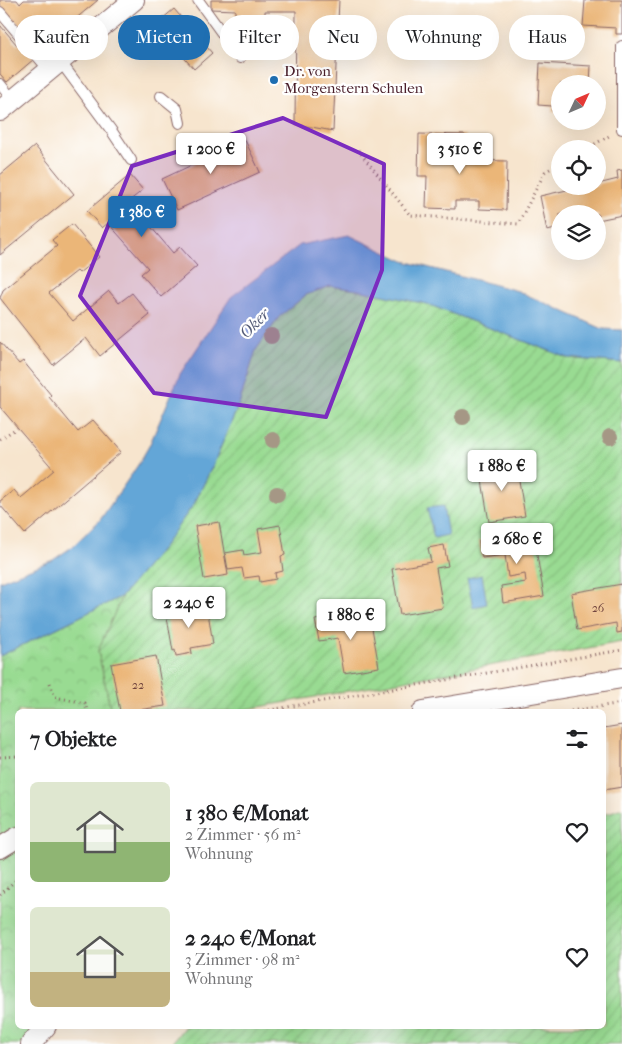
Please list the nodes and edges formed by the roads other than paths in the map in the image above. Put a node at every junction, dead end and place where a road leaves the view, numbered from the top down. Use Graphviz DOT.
graph roads {
  1 [pos="134,0"];
  2 [pos="198,0"];
  3 [pos="0,12"];
  4 [pos="220,30"];
  5 [pos="622,46"];
  6 [pos="55,66"];
  7 [pos="0,84"];
  8 [pos="161,96"];
  9 [pos="6,106"];
  10 [pos="180,122"];
  11 [pos="621,129"];
  12 [pos="131,160"];
  13 [pos="622,678"];
  14 [pos="435,709"];
  15 [pos="15,839"];
  16 [pos="0,848"];
  17 [pos="44,1029"];
  18 [pos="31,1044"];
  1 -- 6 [label="street"];
  2 -- 4 [label="lane"];
  3 -- 6 [label="lane"];
  5 -- 11 [label="lane"];
  6 -- 9 [label="street"];
  6 -- 12 [label="lane"];
  7 -- 9 [label="lane"];
  8 -- 10 [label="lane"];
  13 -- 14 [label="street"];
  15 -- 16 [label="street"];
  17 -- 18 [label="street"];
}
